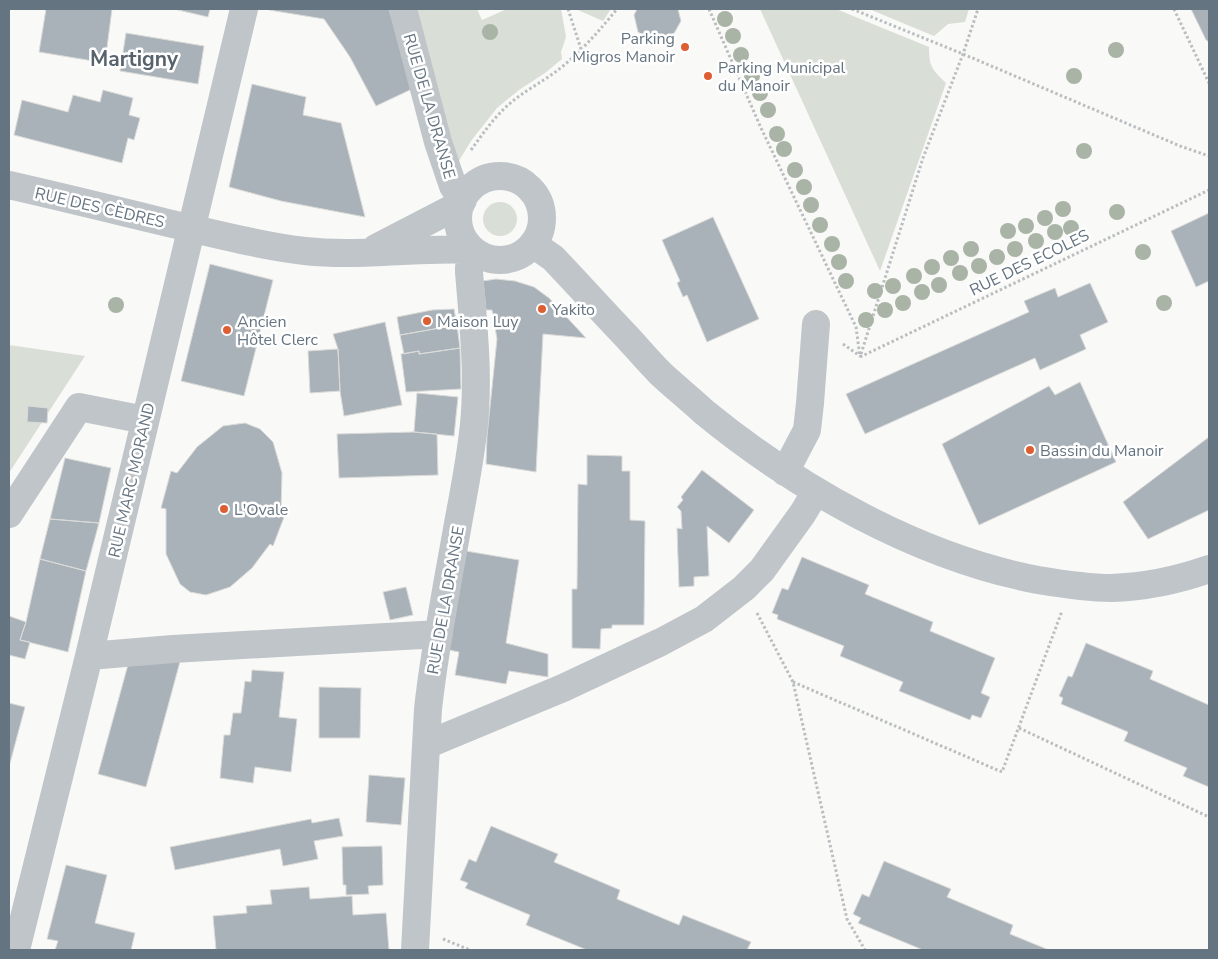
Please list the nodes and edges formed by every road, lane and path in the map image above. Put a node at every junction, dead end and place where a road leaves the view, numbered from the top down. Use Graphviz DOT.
graph roads {
  1 [pos="244,9"];
  2 [pos="403,9"];
  3 [pos="568,9"];
  4 [pos="617,9"];
  5 [pos="709,9"];
  6 [pos="852,9"];
  7 [pos="978,9"];
  8 [pos="1174,9"];
  9 [pos="582,50"];
  10 [pos="963,54"];
  11 [pos="1209,84"];
  12 [pos="469,152"];
  13 [pos="1209,156"];
  14 [pos="9,185"];
  15 [pos="1209,190"];
  16 [pos="462,202"];
  17 [pos="191,228"];
  18 [pos="533,244"];
  19 [pos="475,251"];
  20 [pos="368,252"];
  21 [pos="816,324"];
  22 [pos="860,357"];
  23 [pos="146,420"];
  24 [pos="785,472"];
  25 [pos="816,491"];
  26 [pos="9,514"];
  27 [pos="1209,570"];
  28 [pos="1072,585"];
  29 [pos="744,588"];
  30 [pos="439,634"];
  31 [pos="89,656"];
  32 [pos="794,682"];
  33 [pos="1019,728"];
  34 [pos="426,745"];
  35 [pos="1209,817"];
  36 [pos="16,950"];
  37 [pos="415,950"];
  38 [pos="865,950"];
  1 -- 17 [label="street, RUE MARC MORAND"];
  2 -- 16 [label="street, RUE DE LA DRANSE"];
  3 -- 9 [label="path"];
  4 -- 9 [label="path"];
  5 -- 22 [label="path"];
  6 -- 10 [label="path"];
  7 -- 10 [label="path"];
  8 -- 11 [label="path"];
  9 -- 12 [label="path"];
  10 -- 13 [label="path"];
  10 -- 22 [label="path"];
  14 -- 17 [label="street, RUE DES CÈDRES"];
  15 -- 22 [label="path, RUE DES ECOLES"];
  16 -- 18 [label="street"];
  16 -- 19 [label="street"];
  16 -- 20 [label="street"];
  17 -- 20 [label="street, RUE DES CÈDRES"];
  17 -- 23 [label="street, RUE MARC MORAND"];
  18 -- 19 [label="street"];
  18 -- 24 [label="street"];
  19 -- 20 [label="street, RUE DES CÈDRES"];
  19 -- 30 [label="street, RUE DE LA DRANSE"];
  21 -- 24 [label="street"];
  23 -- 26 [label="street"];
  23 -- 31 [label="street, RUE MARC MORAND"];
  24 -- 25 [label="street"];
  25 -- 28 [label="street"];
  25 -- 29 [label="street"];
  27 -- 28 [label="street"];
  28 -- 33 [label="path"];
  29 -- 32 [label="path"];
  29 -- 34 [label="street"];
  30 -- 31 [label="street"];
  30 -- 34 [label="street, RUE DE LA DRANSE"];
  31 -- 36 [label="street, RUE MARC MORAND"];
  32 -- 33 [label="path"];
  32 -- 38 [label="path"];
  33 -- 35 [label="path"];
  34 -- 37 [label="street, RUE DE LA DRANSE"];
}
